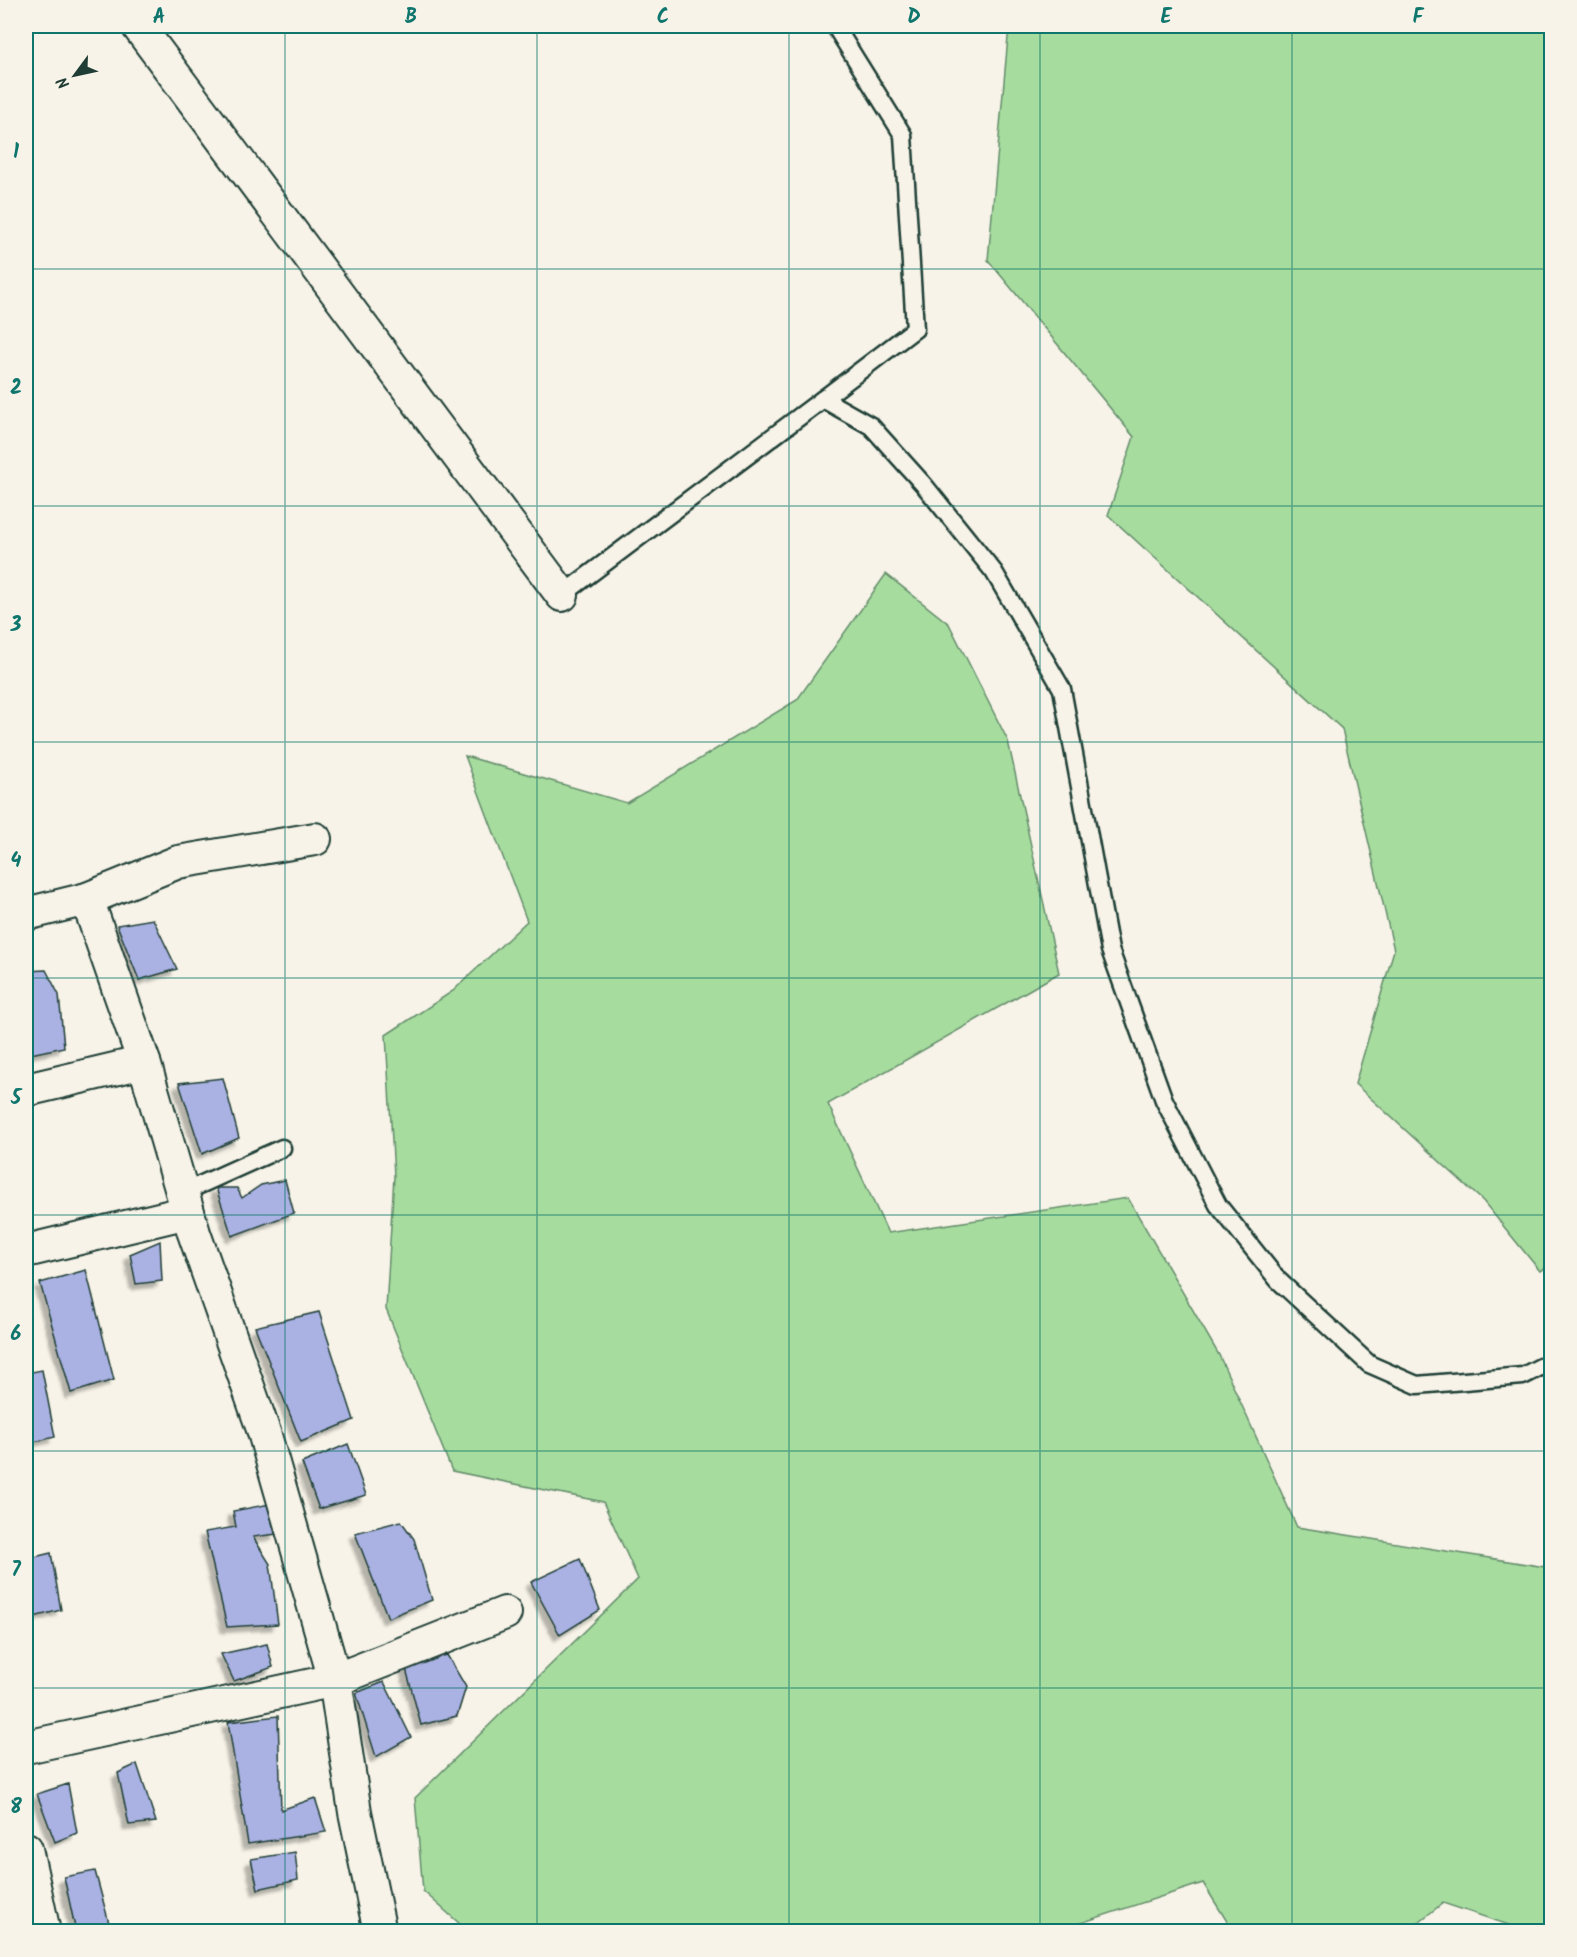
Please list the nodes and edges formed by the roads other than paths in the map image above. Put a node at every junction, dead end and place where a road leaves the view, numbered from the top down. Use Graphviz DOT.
graph roads {
  1 [pos="138,26"];
  2 [pos="835,26"];
  3 [pos="823,399"];
  4 [pos="562,595"];
  5 [pos="315,839"];
  6 [pos="87,899"];
  7 [pos="26,914"];
  8 [pos="144,1062"];
  9 [pos="26,1090"];
  10 [pos="282,1148"];
  11 [pos="185,1202"];
  12 [pos="26,1251"];
  13 [pos="1551,1362"];
  14 [pos="505,1612"];
  15 [pos="335,1680"];
  16 [pos="26,1747"];
  17 [pos="26,1849"];
  18 [pos="44,1932"];
  19 [pos="380,1932"];
  1 -- 4 [label="street"];
  2 -- 3 [label="lane"];
  3 -- 4 [label="lane"];
  3 -- 13 [label="lane"];
  5 -- 6 [label="street"];
  6 -- 7 [label="street"];
  6 -- 8 [label="street"];
  8 -- 9 [label="street"];
  8 -- 11 [label="street"];
  10 -- 11 [label="lane"];
  11 -- 12 [label="street"];
  11 -- 15 [label="street"];
  14 -- 15 [label="street"];
  15 -- 16 [label="street"];
  15 -- 19 [label="street"];
  17 -- 18 [label="street"];
}
